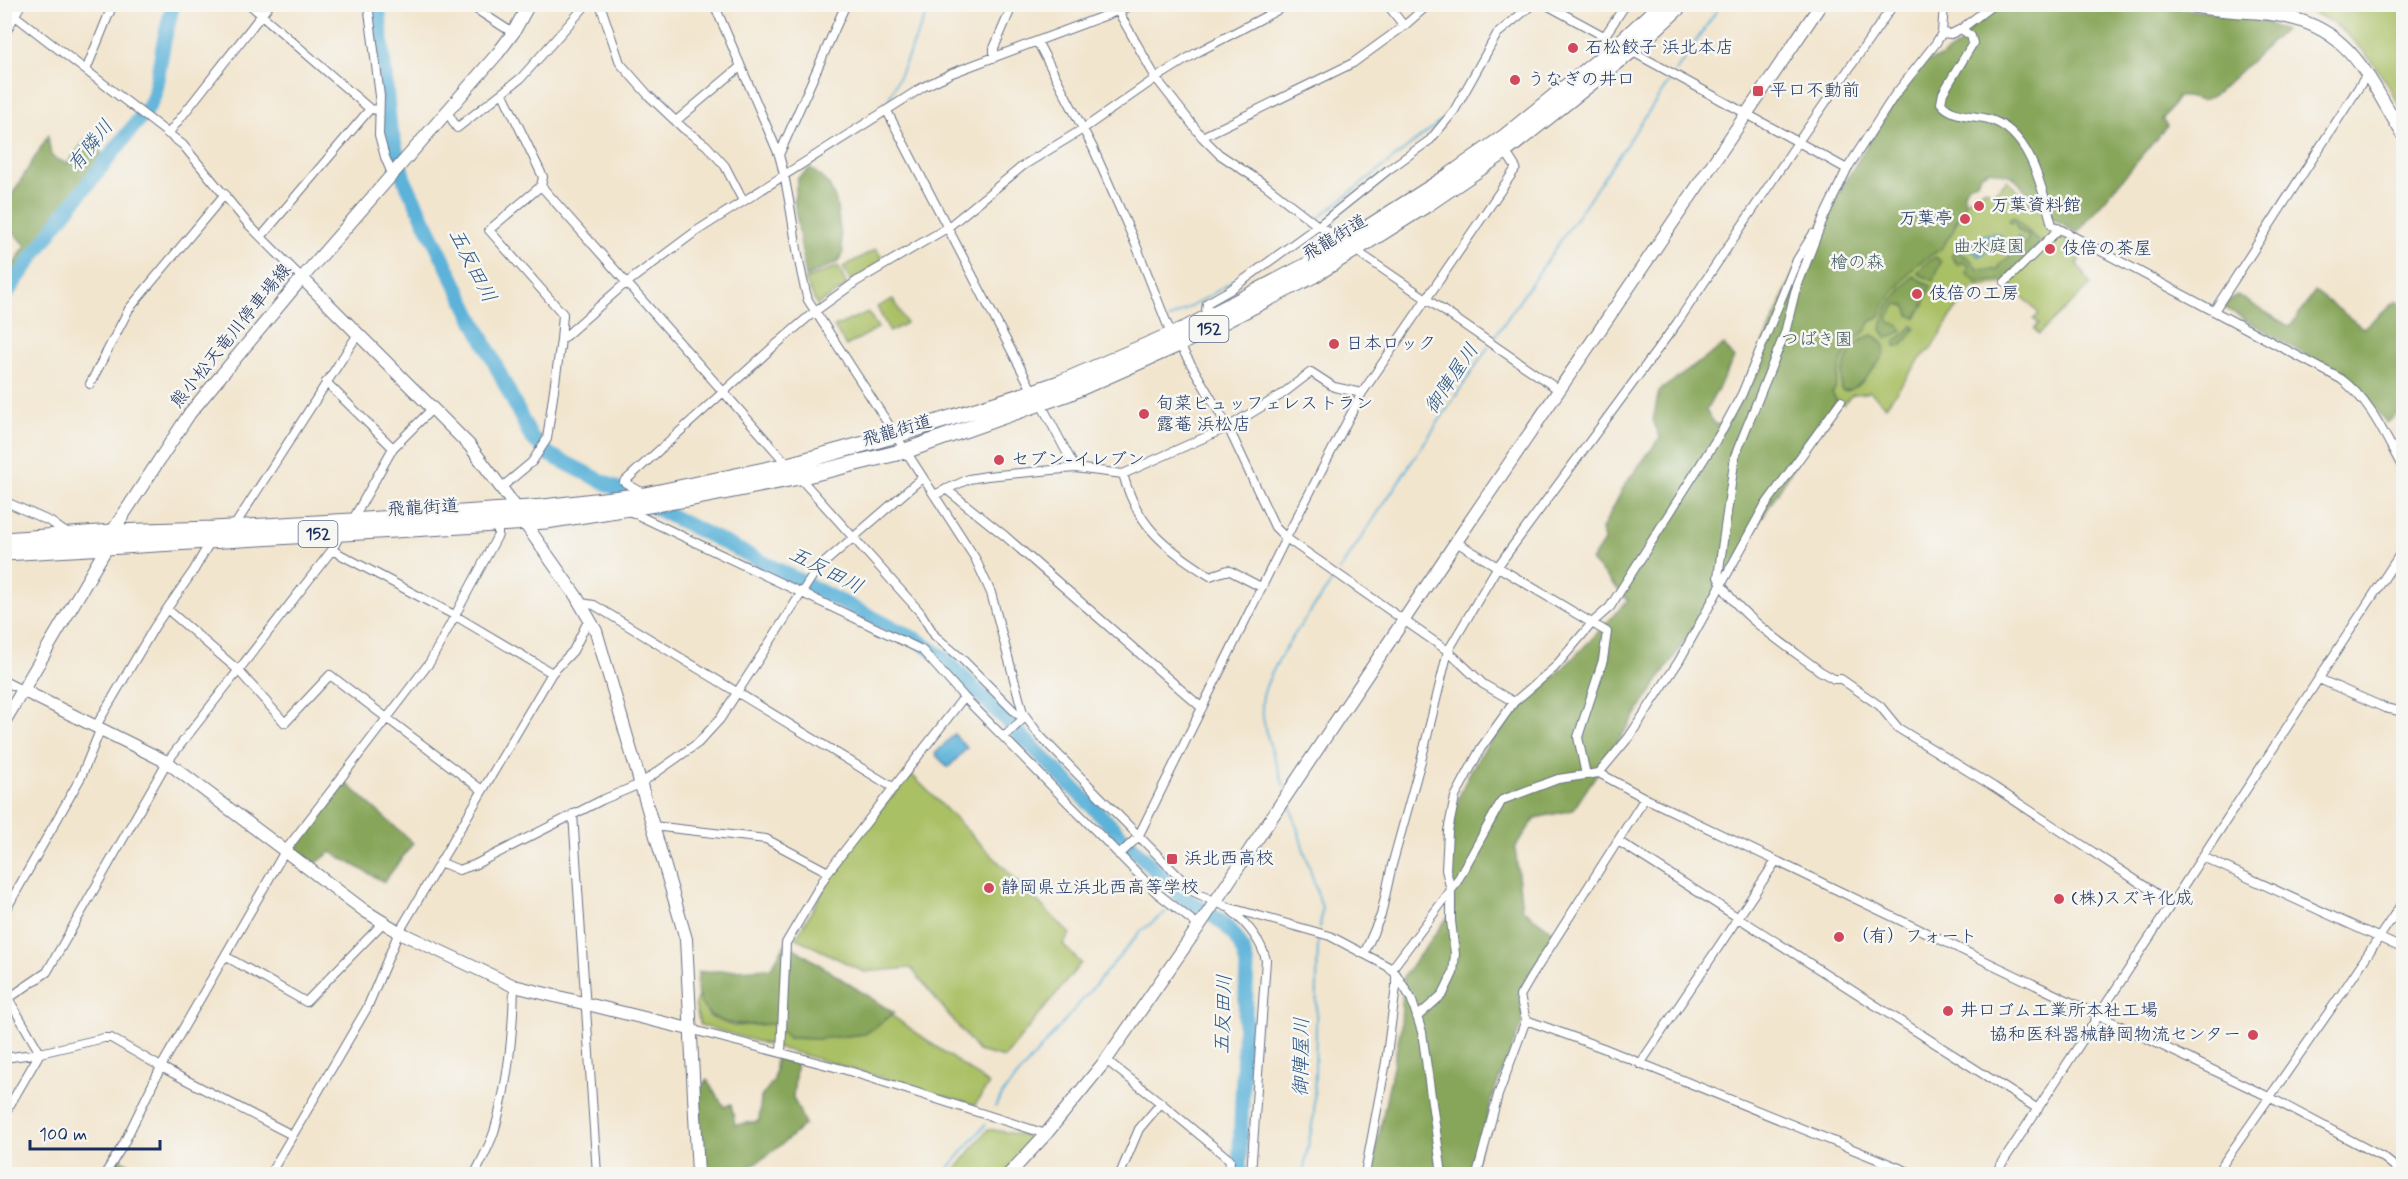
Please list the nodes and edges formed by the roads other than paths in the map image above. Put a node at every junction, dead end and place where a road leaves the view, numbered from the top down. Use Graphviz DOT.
graph roads {
  1 [pos="21,4"];
  2 [pos="113,4"];
  3 [pos="249,4"];
  4 [pos="270,4"];
  5 [pos="368,4"];
  6 [pos="468,4"];
  7 [pos="529,4"];
  8 [pos="587,4"];
  9 [pos="600,4"];
  10 [pos="714,4"];
  11 [pos="846,4"];
  12 [pos="1013,4"];
  13 [pos="1136,4"];
  14 [pos="1289,4"];
  15 [pos="1386,4"];
  16 [pos="1429,4"];
  17 [pos="1533,4"];
  18 [pos="1545,4"];
  19 [pos="1626,4"];
  20 [pos="1662,4"];
  21 [pos="1682,4"];
  22 [pos="1821,4"];
  23 [pos="1893,4"];
  24 [pos="1944,4"];
  25 [pos="1994,4"];
  26 [pos="2183,4"];
  27 [pos="4,11"];
  28 [pos="1118,11"];
  29 [pos="14,15"];
  30 [pos="262,15"];
  31 [pos="1404,26"];
  32 [pos="1961,29"];
  33 [pos="513,33"];
  34 [pos="1942,33"];
  35 [pos="4,36"];
  36 [pos="1604,37"];
  37 [pos="1037,41"];
  38 [pos="1625,47"];
  39 [pos="994,58"];
  40 [pos="740,67"];
  41 [pos="86,70"];
  42 [pos="2368,73"];
  43 [pos="1156,78"];
  44 [pos="503,94"];
  45 [pos="374,109"];
  46 [pos="446,110"];
  47 [pos="887,111"];
  48 [pos="1747,113"];
  49 [pos="676,121"];
  50 [pos="1083,129"];
  51 [pos="168,134"];
  52 [pos="2403,136"];
  53 [pos="1202,137"];
  54 [pos="1798,142"];
  55 [pos="1505,151"];
  56 [pos="779,155"];
  57 [pos="1847,169"];
  58 [pos="394,172"];
  59 [pos="785,176"];
  60 [pos="541,186"];
  61 [pos="225,194"];
  62 [pos="743,201"];
  63 [pos="1823,219"];
  64 [pos="1318,226"];
  65 [pos="947,228"];
  66 [pos="2059,229"];
  67 [pos="261,237"];
  68 [pos="1351,245"];
  69 [pos="302,278"];
  70 [pos="628,282"];
  71 [pos="2005,282"];
  72 [pos="1426,299"];
  73 [pos="2214,311"];
  74 [pos="814,312"];
  75 [pos="1204,319"];
  76 [pos="358,334"];
  77 [pos="1175,339"];
  78 [pos="561,340"];
  79 [pos="326,382"];
  80 [pos="90,384"];
  81 [pos="1559,390"];
  82 [pos="725,391"];
  83 [pos="1362,393"];
  84 [pos="1037,398"];
  85 [pos="1841,401"];
  86 [pos="433,408"];
  87 [pos="1228,427"];
  88 [pos="894,436"];
  89 [pos="393,448"];
  90 [pos="905,451"];
  91 [pos="788,465"];
  92 [pos="1075,468"];
  93 [pos="2403,470"];
  94 [pos="1123,474"];
  95 [pos="799,477"];
  96 [pos="922,478"];
  97 [pos="502,487"];
  98 [pos="946,489"];
  99 [pos="646,495"];
  100 [pos="934,495"];
  101 [pos="4,501"];
  102 [pos="629,509"];
  103 [pos="521,515"];
  104 [pos="498,524"];
  105 [pos="347,527"];
  106 [pos="233,528"];
  107 [pos="70,535"];
  108 [pos="855,537"];
  109 [pos="1286,538"];
  110 [pos="110,539"];
  111 [pos="4,540"];
  112 [pos="210,542"];
  113 [pos="1456,542"];
  114 [pos="2403,548"];
  115 [pos="332,550"];
  116 [pos="4,553"];
  117 [pos="1498,566"];
  118 [pos="1722,585"];
  119 [pos="1261,586"];
  120 [pos="804,592"];
  121 [pos="581,603"];
  122 [pos="167,609"];
  123 [pos="454,615"];
  124 [pos="589,619"];
  125 [pos="1404,619"];
  126 [pos="1593,622"];
  127 [pos="1448,651"];
  128 [pos="238,670"];
  129 [pos="552,673"];
  130 [pos="2319,679"];
  131 [pos="4,681"];
  132 [pos="22,690"];
  133 [pos="737,692"];
  134 [pos="964,697"];
  135 [pos="1515,702"];
  136 [pos="1202,708"];
  137 [pos="2403,712"];
  138 [pos="387,718"];
  139 [pos="1022,719"];
  140 [pos="4,722"];
  141 [pos="98,727"];
  142 [pos="1007,735"];
  143 [pos="167,762"];
  144 [pos="1599,772"];
  145 [pos="1586,775"];
  146 [pos="640,784"];
  147 [pos="894,788"];
  148 [pos="483,790"];
  149 [pos="1645,798"];
  150 [pos="573,814"];
  151 [pos="653,826"];
  152 [pos="1136,838"];
  153 [pos="1618,841"];
  154 [pos="285,851"];
  155 [pos="1122,852"];
  156 [pos="2203,857"];
  157 [pos="1776,861"];
  158 [pos="440,862"];
  159 [pos="828,872"];
  160 [pos="1451,890"];
  161 [pos="2403,900"];
  162 [pos="2172,904"];
  163 [pos="1213,905"];
  164 [pos="1227,907"];
  165 [pos="4,913"];
  166 [pos="1738,916"];
  167 [pos="383,923"];
  168 [pos="1201,923"];
  169 [pos="399,932"];
  170 [pos="2379,939"];
  171 [pos="2403,949"];
  172 [pos="1364,954"];
  173 [pos="225,956"];
  174 [pos="1394,972"];
  175 [pos="514,986"];
  176 [pos="7,995"];
  177 [pos="584,1004"];
  178 [pos="2100,1016"];
  179 [pos="1417,1017"];
  180 [pos="1526,1020"];
  181 [pos="693,1030"];
  182 [pos="40,1053"];
  183 [pos="781,1053"];
  184 [pos="4,1058"];
  185 [pos="1106,1060"];
  186 [pos="1640,1064"];
  187 [pos="161,1067"];
  188 [pos="2269,1097"];
  189 [pos="1161,1103"];
  190 [pos="2038,1109"];
  191 [pos="4,1115"];
  192 [pos="1046,1134"];
  193 [pos="292,1136"];
  194 [pos="105,1174"];
  195 [pos="270,1174"];
  196 [pos="475,1174"];
  197 [pos="597,1174"];
  198 [pos="698,1174"];
  199 [pos="1009,1174"];
  200 [pos="1120,1174"];
  201 [pos="1229,1174"];
  202 [pos="1251,1174"];
  203 [pos="1365,1174"];
  204 [pos="1442,1174"];
  205 [pos="1477,1174"];
  206 [pos="1914,1174"];
  207 [pos="1995,1174"];
  208 [pos="2216,1174"];
  209 [pos="2403,1174"];
  1 -- 29 [label="street"];
  2 -- 41 [label="street"];
  3 -- 30 [label="street"];
  4 -- 30 [label="street"];
  5 -- 45 [label="street"];
  6 -- 33 [label="street"];
  7 -- 33 [label="street, 熊小松天竜川停車場線"];
  8 -- 44 [label="street"];
  9 -- 49 [label="street"];
  10 -- 40 [label="street"];
  11 -- 56 [label="street"];
  12 -- 39 [label="street"];
  13 -- 28 [label="street"];
  14 -- 43 [label="street"];
  15 -- 31 [label="street"];
  16 -- 31 [label="street"];
  17 -- 64 [label="street"];
  18 -- 36 [label="street"];
  19 -- 36 [label="street"];
  20 -- 38 [label="highway, 飛龍街道 / 152"];
  21 -- 38 [label="highway, 飛龍街道 / 152"];
  22 -- 48 [label="street"];
  23 -- 54 [label="street"];
  24 -- 34 [label="street"];
  25 -- 32 [label="street"];
  26 -- 42 [label="street"];
  27 -- 29 [label="street"];
  28 -- 37 [label="street"];
  28 -- 43 [label="street"];
  29 -- 35 [label="street"];
  29 -- 41 [label="street"];
  30 -- 45 [label="street"];
  30 -- 51 [label="street"];
  31 -- 53 [label="street"];
  32 -- 34 [label="street"];
  32 -- 66 [label="street"];
  33 -- 46 [label="street, 熊小松天竜川停車場線"];
  34 -- 57 [label="street"];
  36 -- 38 [label="street"];
  37 -- 39 [label="street"];
  37 -- 50 [label="street"];
  38 -- 48 [label="street"];
  38 -- 55 [label="highway, 飛龍街道 / 152"];
  38 -- 68 [label="highway, 飛龍街道 / 152"];
  39 -- 47 [label="street"];
  40 -- 49 [label="street"];
  40 -- 56 [label="street"];
  41 -- 51 [label="street"];
  42 -- 52 [label="street"];
  42 -- 73 [label="street"];
  43 -- 50 [label="street"];
  43 -- 53 [label="street"];
  44 -- 46 [label="street"];
  44 -- 60 [label="street"];
  45 -- 58 [label="street"];
  45 -- 67 [label="street"];
  46 -- 58 [label="street, 熊小松天竜川停車場線"];
  47 -- 59 [label="street"];
  47 -- 65 [label="street"];
  48 -- 54 [label="street"];
  48 -- 81 [label="street"];
  49 -- 62 [label="street"];
  50 -- 65 [label="street"];
  50 -- 77 [label="street"];
  51 -- 61 [label="street"];
  53 -- 64 [label="street"];
  54 -- 57 [label="street"];
  54 -- 117 [label="street"];
  55 -- 68 [label="highway, 飛龍街道 / 152"];
  55 -- 72 [label="street"];
  56 -- 59 [label="street"];
  57 -- 63 [label="street"];
  58 -- 69 [label="street, 熊小松天竜川停車場線"];
  59 -- 62 [label="street"];
  59 -- 74 [label="street"];
  60 -- 70 [label="street"];
  60 -- 78 [label="street"];
  61 -- 67 [label="street"];
  61 -- 80 [label="street"];
  62 -- 70 [label="street"];
  63 -- 118 [label="street"];
  63 -- 126 [label="street"];
  64 -- 68 [label="street"];
  64 -- 75 [label="street"];
  65 -- 74 [label="street"];
  65 -- 84 [label="street"];
  66 -- 71 [label="street"];
  66 -- 73 [label="street"];
  67 -- 69 [label="street"];
  68 -- 72 [label="street"];
  68 -- 75 [label="highway, 飛龍街道 / 152"];
  68 -- 77 [label="highway, 飛龍街道 / 152"];
  69 -- 76 [label="street"];
  69 -- 110 [label="street, 熊小松天竜川停車場線"];
  70 -- 78 [label="street"];
  70 -- 82 [label="street"];
  72 -- 81 [label="street"];
  72 -- 83 [label="street"];
  73 -- 93 [label="street"];
  74 -- 82 [label="street"];
  74 -- 88 [label="street"];
  75 -- 77 [label="highway, 飛龍街道 / 152"];
  76 -- 79 [label="street"];
  76 -- 86 [label="street"];
  77 -- 84 [label="highway, 飛龍街道 / 152"];
  77 -- 87 [label="street"];
  78 -- 97 [label="street"];
  79 -- 89 [label="street"];
  79 -- 106 [label="street"];
  81 -- 113 [label="street"];
  82 -- 91 [label="street"];
  82 -- 99 [label="street"];
  83 -- 87 [label="street"];
  83 -- 109 [label="street"];
  84 -- 88 [label="highway, 飛龍街道 / 152"];
  84 -- 90 [label="highway, 飛龍街道 / 152"];
  84 -- 92 [label="street"];
  85 -- 118 [label="street"];
  86 -- 89 [label="street"];
  86 -- 97 [label="street"];
  87 -- 94 [label="street"];
  87 -- 109 [label="street"];
  88 -- 90 [label="street"];
  88 -- 91 [label="highway, 飛龍街道 / 152"];
  89 -- 105 [label="street"];
  90 -- 95 [label="highway, 飛龍街道 / 152"];
  90 -- 96 [label="street"];
  91 -- 99 [label="highway, 飛龍街道 / 152"];
  92 -- 94 [label="street"];
  92 -- 98 [label="street"];
  94 -- 119 [label="street"];
  95 -- 102 [label="highway, 飛龍街道 / 152"];
  95 -- 108 [label="street"];
  96 -- 100 [label="street"];
  96 -- 108 [label="street"];
  97 -- 103 [label="street"];
  98 -- 100 [label="street"];
  98 -- 136 [label="street"];
  99 -- 103 [label="highway, 飛龍街道 / 152"];
  100 -- 139 [label="street"];
  101 -- 107 [label="street"];
  102 -- 103 [label="highway, 飛龍街道 / 152"];
  102 -- 120 [label="street"];
  103 -- 104 [label="highway, 飛龍街道 / 152"];
  103 -- 105 [label="highway, 飛龍街道 / 152"];
  103 -- 121 [label="street"];
  104 -- 105 [label="highway, 飛龍街道 / 152"];
  104 -- 123 [label="street"];
  105 -- 106 [label="highway, 飛龍街道 / 152"];
  105 -- 112 [label="highway, 飛龍街道 / 152"];
  105 -- 115 [label="street"];
  106 -- 110 [label="highway, 飛龍街道 / 152"];
  107 -- 110 [label="highway, 飛龍街道 / 152"];
  107 -- 111 [label="highway, 飛龍街道 / 152"];
  108 -- 120 [label="street"];
  108 -- 139 [label="street"];
  109 -- 119 [label="street"];
  109 -- 125 [label="street"];
  110 -- 112 [label="highway, 飛龍街道 / 152"];
  110 -- 116 [label="highway, 飛龍街道 / 152"];
  110 -- 132 [label="street, 熊小松天竜川停車場線"];
  112 -- 122 [label="street"];
  113 -- 117 [label="street"];
  113 -- 125 [label="street"];
  114 -- 130 [label="street"];
  115 -- 123 [label="street"];
  115 -- 128 [label="street"];
  117 -- 126 [label="street"];
  117 -- 127 [label="street"];
  118 -- 144 [label="street"];
  118 -- 162 [label="street"];
  119 -- 136 [label="street"];
  120 -- 133 [label="street"];
  120 -- 134 [label="street"];
  121 -- 124 [label="street"];
  121 -- 133 [label="street"];
  122 -- 128 [label="street"];
  122 -- 141 [label="street"];
  123 -- 129 [label="street"];
  123 -- 138 [label="street"];
  124 -- 129 [label="street"];
  124 -- 146 [label="street"];
  125 -- 127 [label="street"];
  125 -- 163 [label="street"];
  126 -- 135 [label="street"];
  126 -- 145 [label="street"];
  127 -- 135 [label="street"];
  127 -- 172 [label="street"];
  128 -- 138 [label="street"];
  128 -- 143 [label="street"];
  129 -- 148 [label="street"];
  130 -- 137 [label="street"];
  130 -- 156 [label="street"];
  131 -- 132 [label="street"];
  132 -- 140 [label="street, 熊小松天竜川停車場線"];
  132 -- 141 [label="street"];
  133 -- 146 [label="street"];
  133 -- 147 [label="street"];
  134 -- 142 [label="street"];
  134 -- 147 [label="street"];
  135 -- 160 [label="street"];
  136 -- 152 [label="street"];
  138 -- 148 [label="street"];
  138 -- 154 [label="street"];
  139 -- 142 [label="street"];
  139 -- 152 [label="street"];
  141 -- 143 [label="street"];
  141 -- 165 [label="street"];
  142 -- 155 [label="street"];
  143 -- 154 [label="street"];
  143 -- 176 [label="street"];
  144 -- 145 [label="street"];
  144 -- 149 [label="street"];
  145 -- 160 [label="street"];
  146 -- 150 [label="street"];
  146 -- 151 [label="street"];
  147 -- 159 [label="street"];
  148 -- 158 [label="street"];
  149 -- 153 [label="street"];
  149 -- 157 [label="street"];
  150 -- 158 [label="street"];
  150 -- 177 [label="street"];
  151 -- 159 [label="street"];
  151 -- 181 [label="street"];
  152 -- 155 [label="street"];
  152 -- 163 [label="street"];
  153 -- 166 [label="street"];
  153 -- 180 [label="street"];
  154 -- 167 [label="street"];
  154 -- 173 [label="street"];
  155 -- 168 [label="street"];
  156 -- 162 [label="street"];
  156 -- 170 [label="street"];
  157 -- 166 [label="street"];
  157 -- 178 [label="street"];
  158 -- 169 [label="street"];
  159 -- 183 [label="street"];
  160 -- 174 [label="street"];
  160 -- 179 [label="street"];
  161 -- 170 [label="street"];
  162 -- 178 [label="street"];
  163 -- 164 [label="street"];
  163 -- 168 [label="street"];
  164 -- 172 [label="street"];
  164 -- 202 [label="street"];
  166 -- 186 [label="street"];
  166 -- 190 [label="street"];
  167 -- 169 [label="street"];
  167 -- 173 [label="street"];
  168 -- 185 [label="street"];
  169 -- 175 [label="street"];
  169 -- 193 [label="street"];
  170 -- 171 [label="street"];
  170 -- 188 [label="street"];
  172 -- 174 [label="street"];
  173 -- 187 [label="street"];
  174 -- 179 [label="street"];
  174 -- 203 [label="street"];
  175 -- 177 [label="street"];
  175 -- 196 [label="street"];
  176 -- 182 [label="street"];
  177 -- 181 [label="street"];
  177 -- 197 [label="street"];
  178 -- 188 [label="street"];
  178 -- 190 [label="street"];
  179 -- 204 [label="street"];
  180 -- 186 [label="street"];
  180 -- 205 [label="street"];
  181 -- 183 [label="street"];
  181 -- 198 [label="street"];
  182 -- 184 [label="street"];
  182 -- 187 [label="street"];
  182 -- 191 [label="street"];
  183 -- 192 [label="street"];
  185 -- 189 [label="street"];
  185 -- 192 [label="street"];
  186 -- 206 [label="street"];
  187 -- 193 [label="street"];
  187 -- 194 [label="street"];
  188 -- 208 [label="street"];
  188 -- 209 [label="street"];
  189 -- 200 [label="street"];
  189 -- 201 [label="street"];
  190 -- 207 [label="street"];
  192 -- 199 [label="street"];
  193 -- 195 [label="street"];
}
